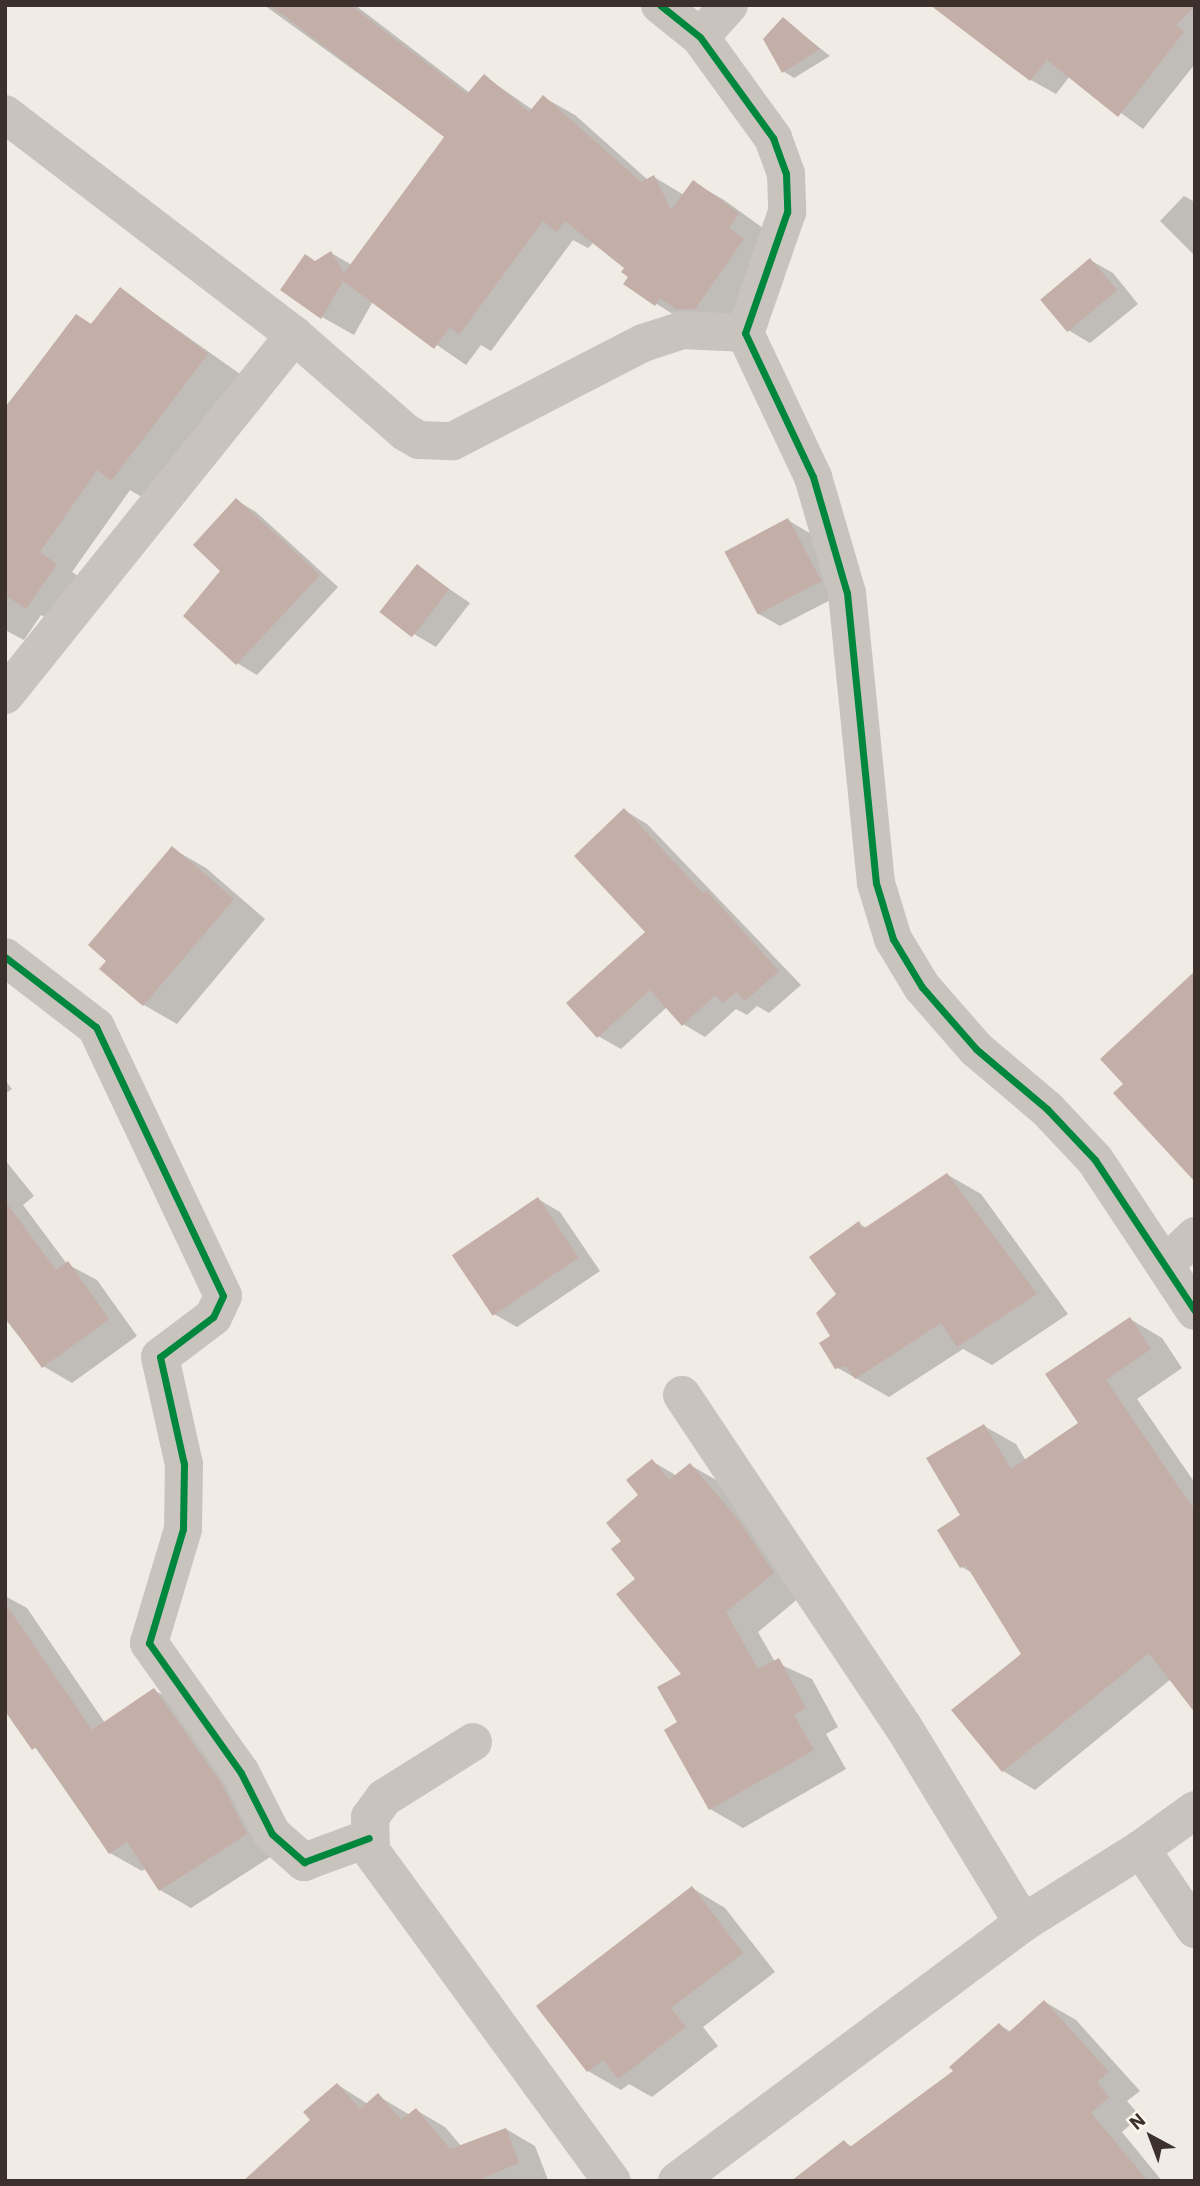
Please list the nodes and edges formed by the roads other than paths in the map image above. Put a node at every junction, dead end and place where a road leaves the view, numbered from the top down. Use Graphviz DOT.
graph roads {
  1 [pos="660,5"];
  2 [pos="729,5"];
  3 [pos="700,37"];
  4 [pos="5,114"];
  5 [pos="745,333"];
  6 [pos="295,335"];
  7 [pos="5,695"];
  8 [pos="5,957"];
  9 [pos="1195,1236"];
  10 [pos="1165,1265"];
  11 [pos="1195,1311"];
  12 [pos="682,1395"];
  13 [pos="473,1742"];
  14 [pos="1195,1810"];
  15 [pos="369,1838"];
  16 [pos="1142,1849"];
  17 [pos="1023,1923"];
  18 [pos="1195,1929"];
  19 [pos="612,2181"];
  20 [pos="677,2181"];
  1 -- 3 [label="street"];
  2 -- 3 [label="street"];
  3 -- 5 [label="street"];
  4 -- 6 [label="street"];
  5 -- 6 [label="street"];
  5 -- 10 [label="street"];
  6 -- 7 [label="street"];
  8 -- 15 [label="street"];
  9 -- 10 [label="street"];
  10 -- 11 [label="street"];
  12 -- 17 [label="street"];
  13 -- 15 [label="street"];
  14 -- 16 [label="street"];
  15 -- 19 [label="street"];
  16 -- 17 [label="street"];
  16 -- 18 [label="street"];
  17 -- 20 [label="street"];
}
